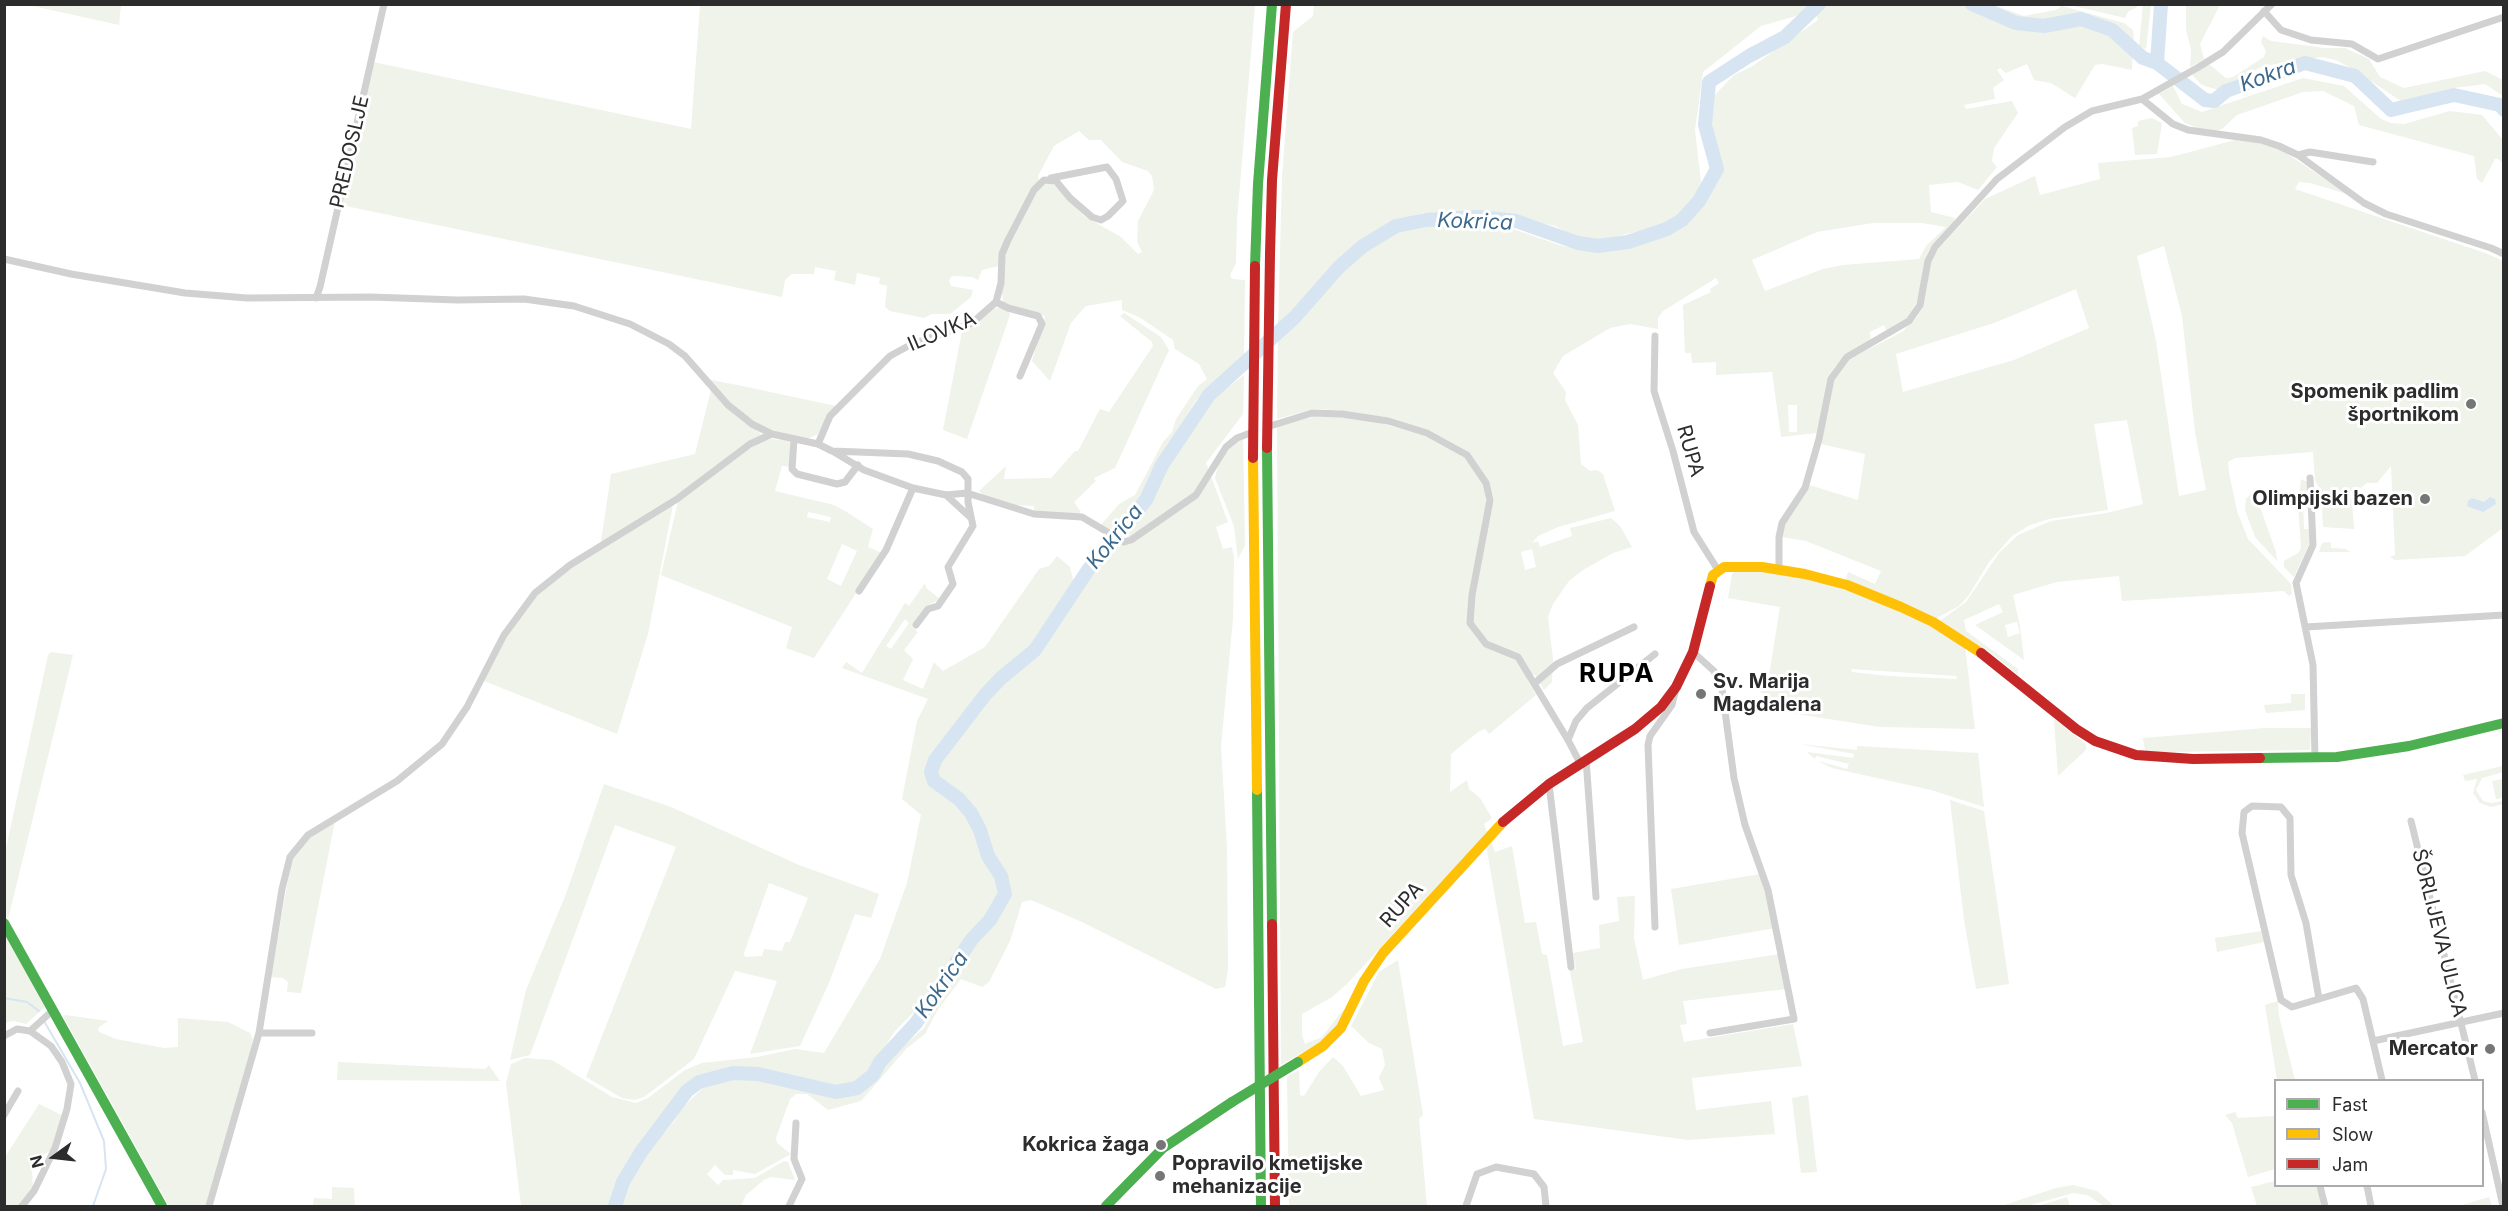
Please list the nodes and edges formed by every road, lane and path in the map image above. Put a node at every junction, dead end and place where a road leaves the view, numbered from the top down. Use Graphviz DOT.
graph roads {
  1 [pos="384,4"];
  2 [pos="1272,4"];
  3 [pos="1286,4"];
  4 [pos="2272,4"];
  5 [pos="2264,11"];
  6 [pos="2504,17"];
  7 [pos="2142,99"];
  8 [pos="2298,156"];
  9 [pos="2373,162"];
  10 [pos="1051,178"];
  11 [pos="2504,254"];
  12 [pos="4,259"];
  13 [pos="316,298"];
  14 [pos="996,302"];
  15 [pos="1655,336"];
  16 [pos="1020,376"];
  17 [pos="772,434"];
  18 [pos="794,440"];
  19 [pos="818,444"];
  20 [pos="832,451"];
  21 [pos="858,465"];
  22 [pos="2310,478"];
  23 [pos="913,488"];
  24 [pos="967,493"];
  25 [pos="946,495"];
  26 [pos="973,520"];
  27 [pos="1779,569"];
  28 [pos="1718,570"];
  29 [pos="859,591"];
  30 [pos="2504,615"];
  31 [pos="916,625"];
  32 [pos="1634,627"];
  33 [pos="2306,627"];
  34 [pos="1693,651"];
  35 [pos="1655,654"];
  36 [pos="1535,684"];
  37 [pos="1676,687"];
  38 [pos="2504,723"];
  39 [pos="1568,740"];
  40 [pos="2315,758"];
  41 [pos="1583,761"];
  42 [pos="1549,784"];
  43 [pos="2411,821"];
  44 [pos="1596,897"];
  45 [pos="4,923"];
  46 [pos="1655,927"];
  47 [pos="1571,968"];
  48 [pos="2319,999"];
  49 [pos="2504,1012"];
  50 [pos="46,1017"];
  51 [pos="2461,1023"];
  52 [pos="30,1031"];
  53 [pos="312,1033"];
  54 [pos="259,1034"];
  55 [pos="1710,1034"];
  56 [pos="4,1036"];
  57 [pos="2373,1041"];
  58 [pos="2382,1079"];
  59 [pos="2475,1079"];
  60 [pos="18,1091"];
  61 [pos="4,1115"];
  62 [pos="2484,1121"];
  63 [pos="796,1123"];
  64 [pos="2320,1187"];
  65 [pos="2367,1187"];
  66 [pos="22,1206"];
  67 [pos="162,1206"];
  68 [pos="209,1206"];
  69 [pos="789,1206"];
  70 [pos="1106,1206"];
  71 [pos="1261,1206"];
  72 [pos="1275,1206"];
  73 [pos="1466,1206"];
  74 [pos="1546,1206"];
  75 [pos="2325,1206"];
  76 [pos="2371,1206"];
  77 [pos="2503,1206"];
  1 -- 13 [label="street, PREDOSLJE"];
  2 -- 71 [label="main road, bridge"];
  3 -- 72 [label="main road, bridge"];
  4 -- 5 [label="street"];
  5 -- 6 [label="street"];
  5 -- 7 [label="street"];
  7 -- 8 [label="street"];
  7 -- 27 [label="street"];
  8 -- 9 [label="street"];
  8 -- 11 [label="street"];
  10 -- 10 [label="street"];
  10 -- 14 [label="street"];
  12 -- 13 [label="street"];
  13 -- 17 [label="street"];
  14 -- 16 [label="street, ILOVKA"];
  14 -- 19 [label="street, ILOVKA"];
  15 -- 28 [label="street, RUPA"];
  17 -- 18 [label="street"];
  17 -- 54 [label="street"];
  18 -- 19 [label="street"];
  18 -- 21 [label="street"];
  19 -- 20 [label="street"];
  20 -- 21 [label="street"];
  20 -- 24 [label="street"];
  21 -- 23 [label="street"];
  22 -- 33 [label="street"];
  23 -- 25 [label="street"];
  23 -- 29 [label="street"];
  24 -- 25 [label="street"];
  24 -- 26 [label="street"];
  24 -- 36 [label="street"];
  25 -- 26 [label="street"];
  26 -- 31 [label="street"];
  27 -- 28 [label="main road"];
  27 -- 40 [label="main road"];
  28 -- 34 [label="main road, RUPA"];
  30 -- 33 [label="street"];
  32 -- 36 [label="street"];
  33 -- 40 [label="street"];
  34 -- 37 [label="main road, RUPA"];
  34 -- 55 [label="street"];
  35 -- 39 [label="street"];
  36 -- 39 [label="street"];
  37 -- 41 [label="main road, RUPA"];
  37 -- 46 [label="street, RUPA"];
  38 -- 40 [label="main road"];
  39 -- 41 [label="street"];
  41 -- 42 [label="main road, RUPA"];
  41 -- 44 [label="street"];
  42 -- 47 [label="street"];
  42 -- 70 [label="main road, RUPA, bridge"];
  43 -- 51 [label="street, ŠORLIJEVA ULICA"];
  45 -- 50 [label="main road"];
  48 -- 48 [label="street"];
  48 -- 57 [label="street"];
  49 -- 51 [label="street"];
  50 -- 52 [label="street"];
  50 -- 67 [label="main road"];
  51 -- 57 [label="street"];
  51 -- 59 [label="street, ŠORLIJEVA ULICA"];
  52 -- 56 [label="street"];
  52 -- 66 [label="street"];
  53 -- 54 [label="street"];
  54 -- 68 [label="street"];
  57 -- 58 [label="street"];
  60 -- 61 [label="street"];
  62 -- 77 [label="street"];
  63 -- 69 [label="street"];
  64 -- 75 [label="street"];
  65 -- 76 [label="street"];
  73 -- 74 [label="street"];
}
